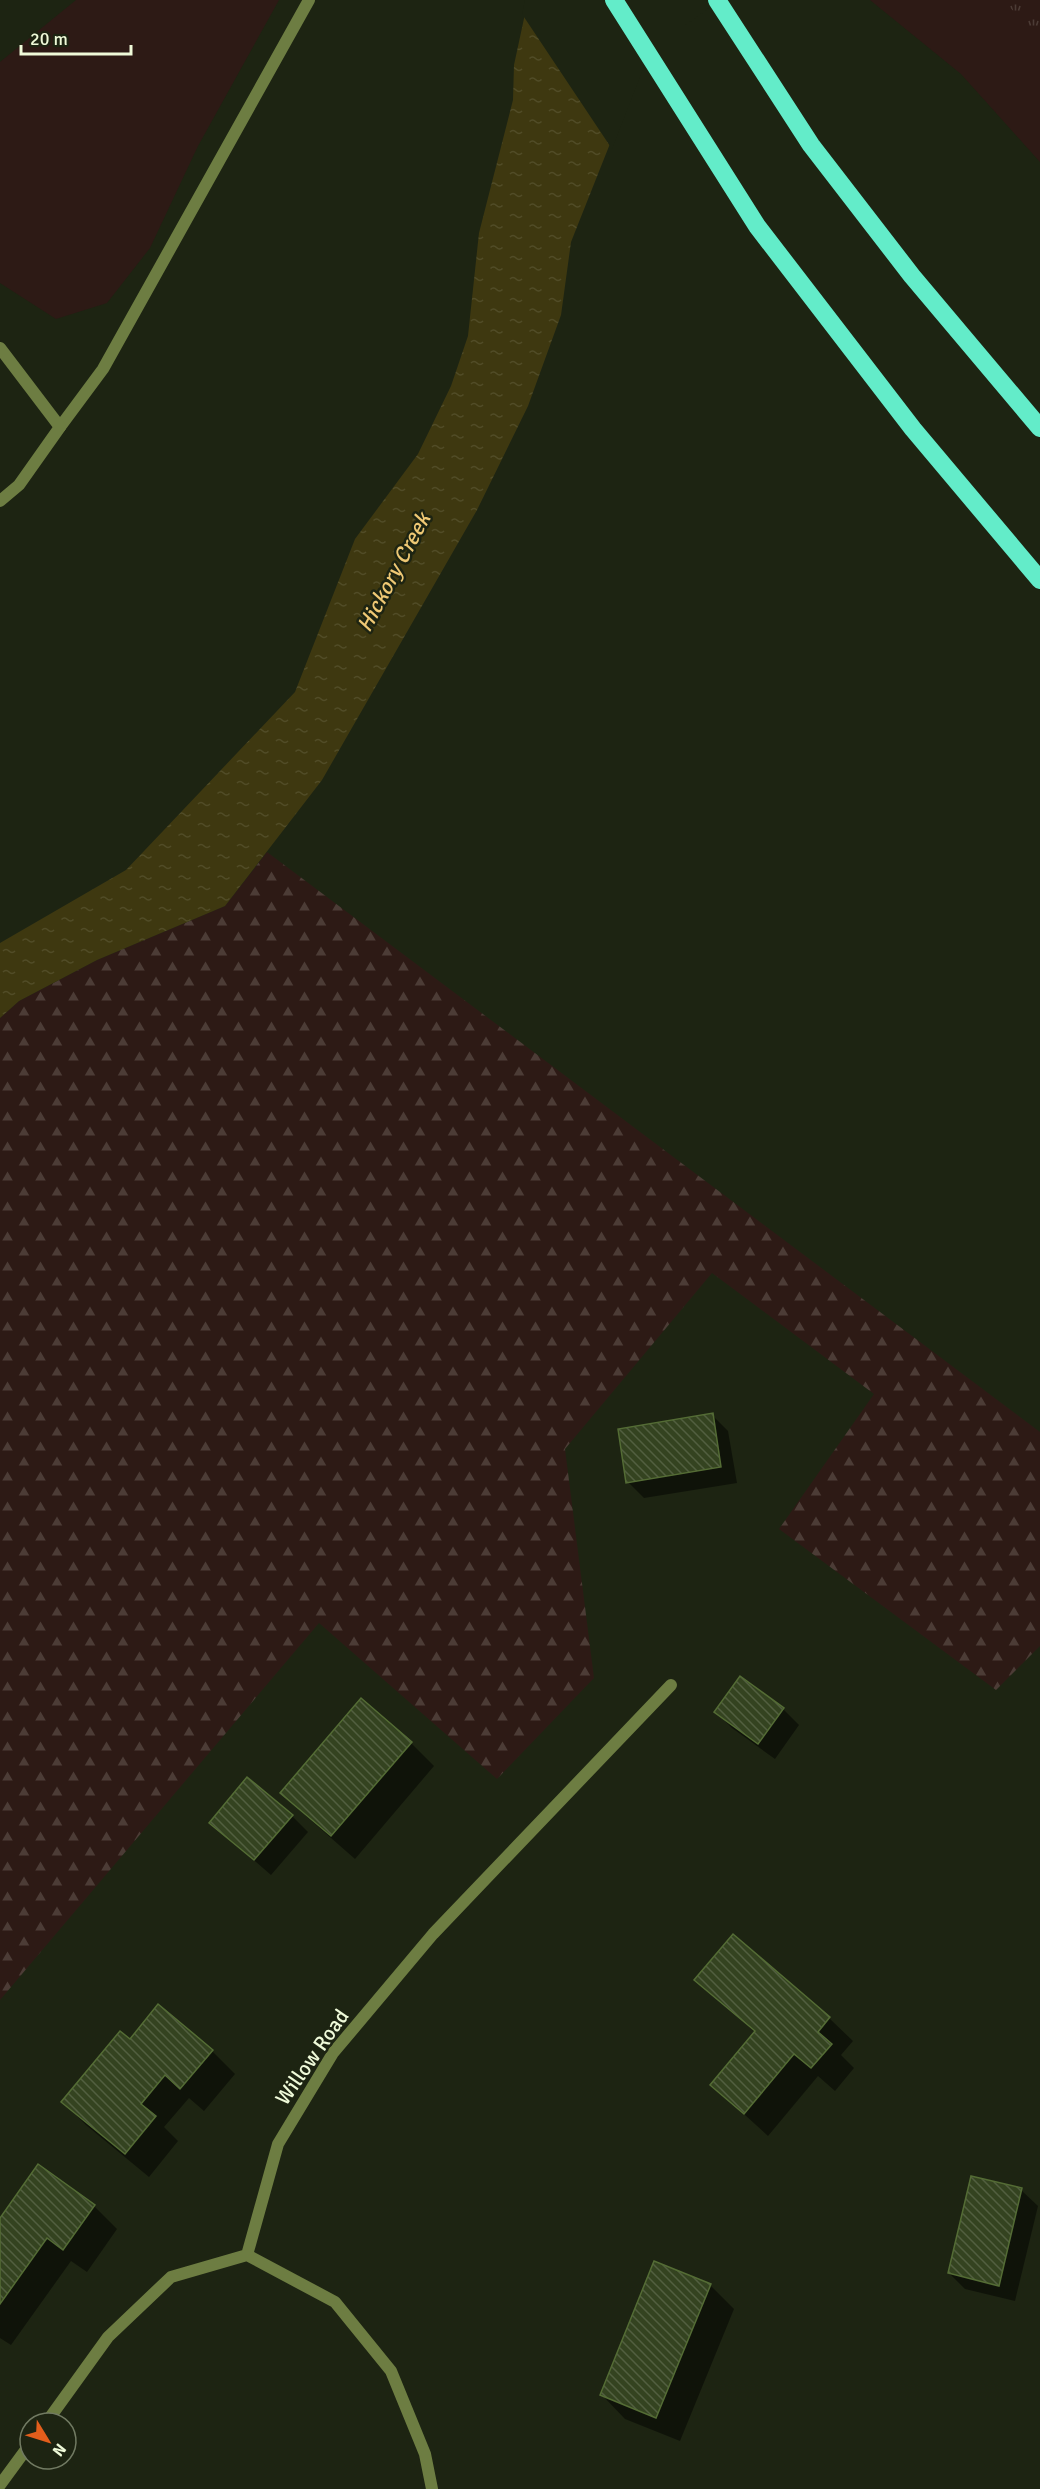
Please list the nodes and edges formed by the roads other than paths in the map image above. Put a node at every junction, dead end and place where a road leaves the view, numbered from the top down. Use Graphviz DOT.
graph roads {
  1 [pos="309,0"];
  2 [pos="614,0"];
  3 [pos="717,0"];
  4 [pos="0,348"];
  5 [pos="60,427"];
  6 [pos="1040,428"];
  7 [pos="0,501"];
  8 [pos="1040,580"];
  9 [pos="670,1685"];
  10 [pos="247,2255"];
  11 [pos="55,2411"];
  12 [pos="18,2460"];
  13 [pos="0,2485"];
  14 [pos="432,2489"];
  1 -- 5 [label="street"];
  2 -- 8 [label="highway"];
  3 -- 6 [label="highway"];
  4 -- 5 [label="street"];
  5 -- 7 [label="street"];
  9 -- 10 [label="street, Willow Road"];
  10 -- 11 [label="street"];
  10 -- 14 [label="street"];
  12 -- 13 [label="street"];
}
